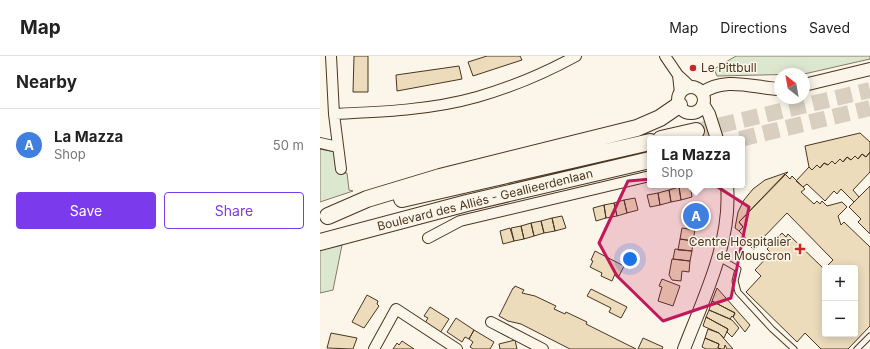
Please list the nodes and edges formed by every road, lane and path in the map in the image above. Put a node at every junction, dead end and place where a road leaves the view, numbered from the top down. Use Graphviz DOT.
graph roads {
  1 [pos="331,56"];
  2 [pos="576,56"];
  3 [pos="665,56"];
  4 [pos="870,69"];
  5 [pos="810,84"];
  6 [pos="774,88"];
  7 [pos="684,95"];
  8 [pos="700,103"];
  9 [pos="334,114"];
  10 [pos="696,131"];
  11 [pos="674,136"];
  12 [pos="716,136"];
  13 [pos="320,143"];
  14 [pos="647,143"];
  15 [pos="338,147"];
  16 [pos="647,161"];
  17 [pos="342,169"];
  18 [pos="647,177"];
  19 [pos="727,188"];
  20 [pos="324,217"];
  21 [pos="428,238"];
  22 [pos="320,242"];
  23 [pos="718,258"];
  24 [pos="491,322"];
  25 [pos="870,336"];
  26 [pos="374,349"];
  27 [pos="457,349"];
  28 [pos="543,349"];
  29 [pos="684,349"];
  30 [pos="794,349"];
  31 [pos="857,349"];
  1 -- 9 [label="street"];
  2 -- 9 [label="street"];
  3 -- 7 [label="street"];
  4 -- 5 [label="street"];
  6 -- 8 [label="street"];
  7 -- 8 [label="street"];
  7 -- 8 [label="street"];
  7 -- 20 [label="highway"];
  8 -- 12 [label="street"];
  9 -- 15 [label="street"];
  10 -- 11 [label="highway"];
  13 -- 15 [label="street"];
  14 -- 20 [label="highway, Boulevard des Alliés - Geallieerdenlaan"];
  15 -- 17 [label="street"];
  16 -- 22 [label="highway, Boulevard des Alliés - Geallieerdenlaan"];
  18 -- 21 [label="street"];
  19 -- 23 [label="street"];
  23 -- 29 [label="street"];
  23 -- 30 [label="lane"];
  24 -- 28 [label="street"];
  25 -- 31 [label="lane"];
  26 -- 27 [label="street"];
}
